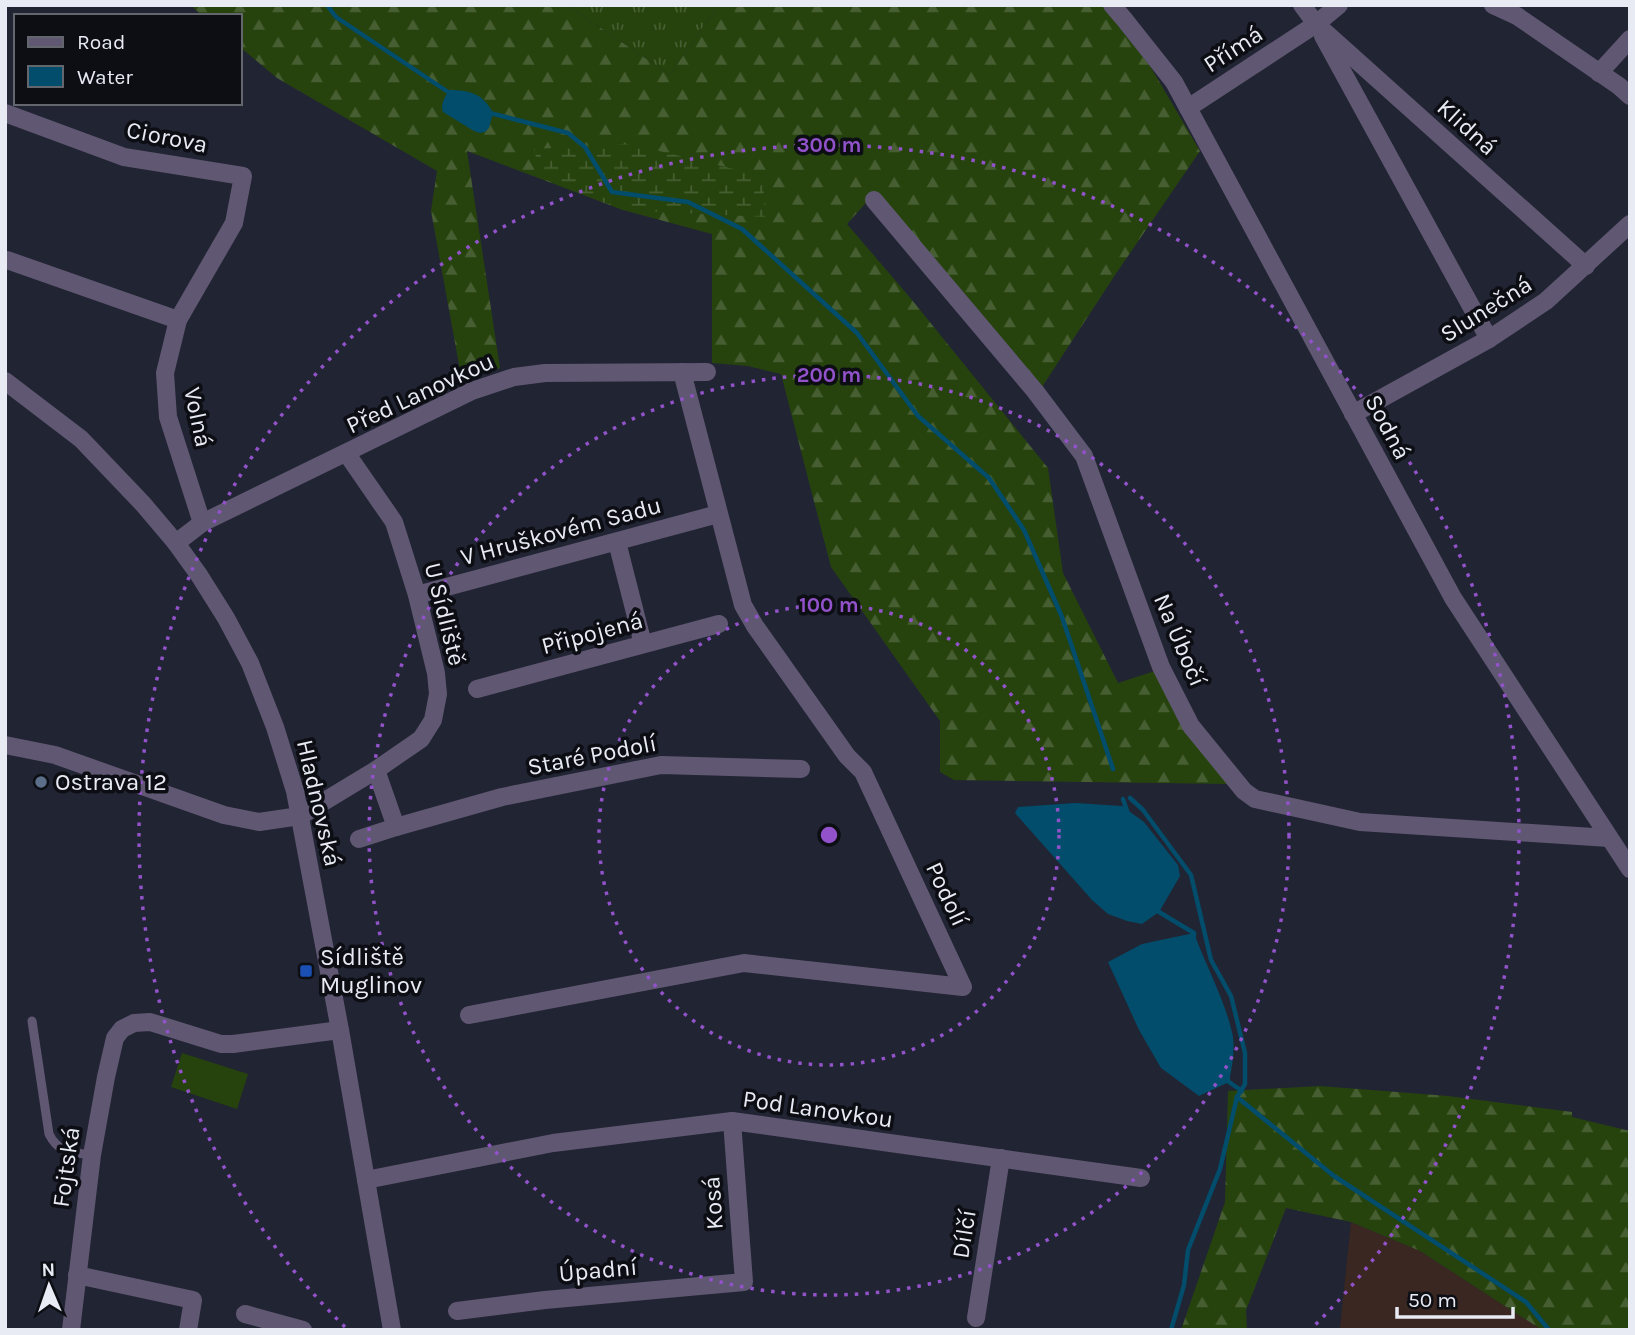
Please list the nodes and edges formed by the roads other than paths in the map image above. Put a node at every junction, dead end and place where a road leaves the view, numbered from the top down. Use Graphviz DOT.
graph roads {
  1 [pos="1112,5"];
  2 [pos="1302,5"];
  3 [pos="1339,5"];
  4 [pos="1493,5"];
  5 [pos="1316,24"];
  6 [pos="1630,39"];
  7 [pos="1599,72"];
  8 [pos="1630,96"];
  9 [pos="1188,108"];
  10 [pos="5,113"];
  11 [pos="243,176"];
  12 [pos="873,200"];
  13 [pos="1630,224"];
  14 [pos="7,260"];
  15 [pos="1586,266"];
  16 [pos="178,320"];
  17 [pos="1489,339"];
  18 [pos="682,372"];
  19 [pos="707,372"];
  20 [pos="5,381"];
  21 [pos="1353,414"];
  22 [pos="347,454"];
  23 [pos="718,514"];
  24 [pos="202,523"];
  25 [pos="617,542"];
  26 [pos="176,543"];
  27 [pos="417,595"];
  28 [pos="719,624"];
  29 [pos="643,644"];
  30 [pos="477,689"];
  31 [pos="5,745"];
  32 [pos="801,769"];
  33 [pos="376,770"];
  34 [pos="300,816"];
  35 [pos="396,827"];
  36 [pos="1609,838"];
  37 [pos="359,839"];
  38 [pos="1630,869"];
  39 [pos="469,1015"];
  40 [pos="32,1021"];
  41 [pos="340,1030"];
  42 [pos="732,1121"];
  43 [pos="92,1155"];
  44 [pos="1001,1158"];
  45 [pos="1141,1178"];
  46 [pos="366,1180"];
  47 [pos="77,1275"];
  48 [pos="744,1282"];
  49 [pos="457,1311"];
  50 [pos="245,1314"];
  51 [pos="976,1318"];
  52 [pos="71,1330"];
  53 [pos="188,1330"];
  54 [pos="303,1330"];
  55 [pos="393,1330"];
  1 -- 9 [label="street, Sodná"];
  2 -- 5 [label="street, Klidná"];
  3 -- 5 [label="street, Přímá"];
  4 -- 7 [label="street"];
  5 -- 9 [label="street, Přímá"];
  5 -- 15 [label="street, Klidná"];
  5 -- 17 [label="street, Klidná"];
  6 -- 7 [label="street"];
  7 -- 8 [label="street"];
  9 -- 21 [label="street, Sodná"];
  10 -- 11 [label="street, Ciorova"];
  11 -- 16 [label="street, Volná"];
  12 -- 36 [label="street, Na Úbočí"];
  13 -- 15 [label="street, Slunečná"];
  14 -- 16 [label="street"];
  15 -- 17 [label="street, Slunečná"];
  16 -- 24 [label="street, Volná"];
  17 -- 21 [label="street, Slunečná"];
  18 -- 19 [label="street, Před Lanovkou"];
  18 -- 22 [label="street, Před Lanovkou"];
  18 -- 23 [label="street, Podolí"];
  20 -- 26 [label="street, Hladnovská"];
  21 -- 36 [label="street, Sodná"];
  22 -- 24 [label="street, Před Lanovkou"];
  22 -- 27 [label="street, U Sídliště"];
  23 -- 25 [label="street, V Hruškovém Sadu"];
  23 -- 39 [label="street, Podolí"];
  24 -- 26 [label="street, Před Lanovkou"];
  25 -- 27 [label="street, V Hruškovém Sadu"];
  25 -- 29 [label="street"];
  26 -- 34 [label="street, Hladnovská"];
  27 -- 33 [label="street, U Sídliště"];
  28 -- 29 [label="street, Připojená"];
  29 -- 30 [label="street, Připojená"];
  31 -- 34 [label="street"];
  32 -- 35 [label="street, Staré Podolí"];
  33 -- 34 [label="street, U Sídliště"];
  33 -- 35 [label="street"];
  34 -- 41 [label="street, Hladnovská"];
  35 -- 37 [label="street, Staré Podolí"];
  36 -- 38 [label="street, Sodná"];
  40 -- 43 [label="lane"];
  41 -- 43 [label="street, Fojtská"];
  41 -- 46 [label="street, Hladnovská"];
  42 -- 44 [label="street, Pod Lanovkou"];
  42 -- 46 [label="street, Pod Lanovkou"];
  42 -- 48 [label="street, Kosá"];
  43 -- 47 [label="street, Fojtská"];
  44 -- 45 [label="street, Pod Lanovkou"];
  44 -- 51 [label="street, Dílčí"];
  46 -- 55 [label="street, Hladnovská"];
  47 -- 52 [label="street, Fojtská"];
  47 -- 53 [label="street"];
  48 -- 49 [label="street, Úpadní"];
  50 -- 54 [label="street"];
}
